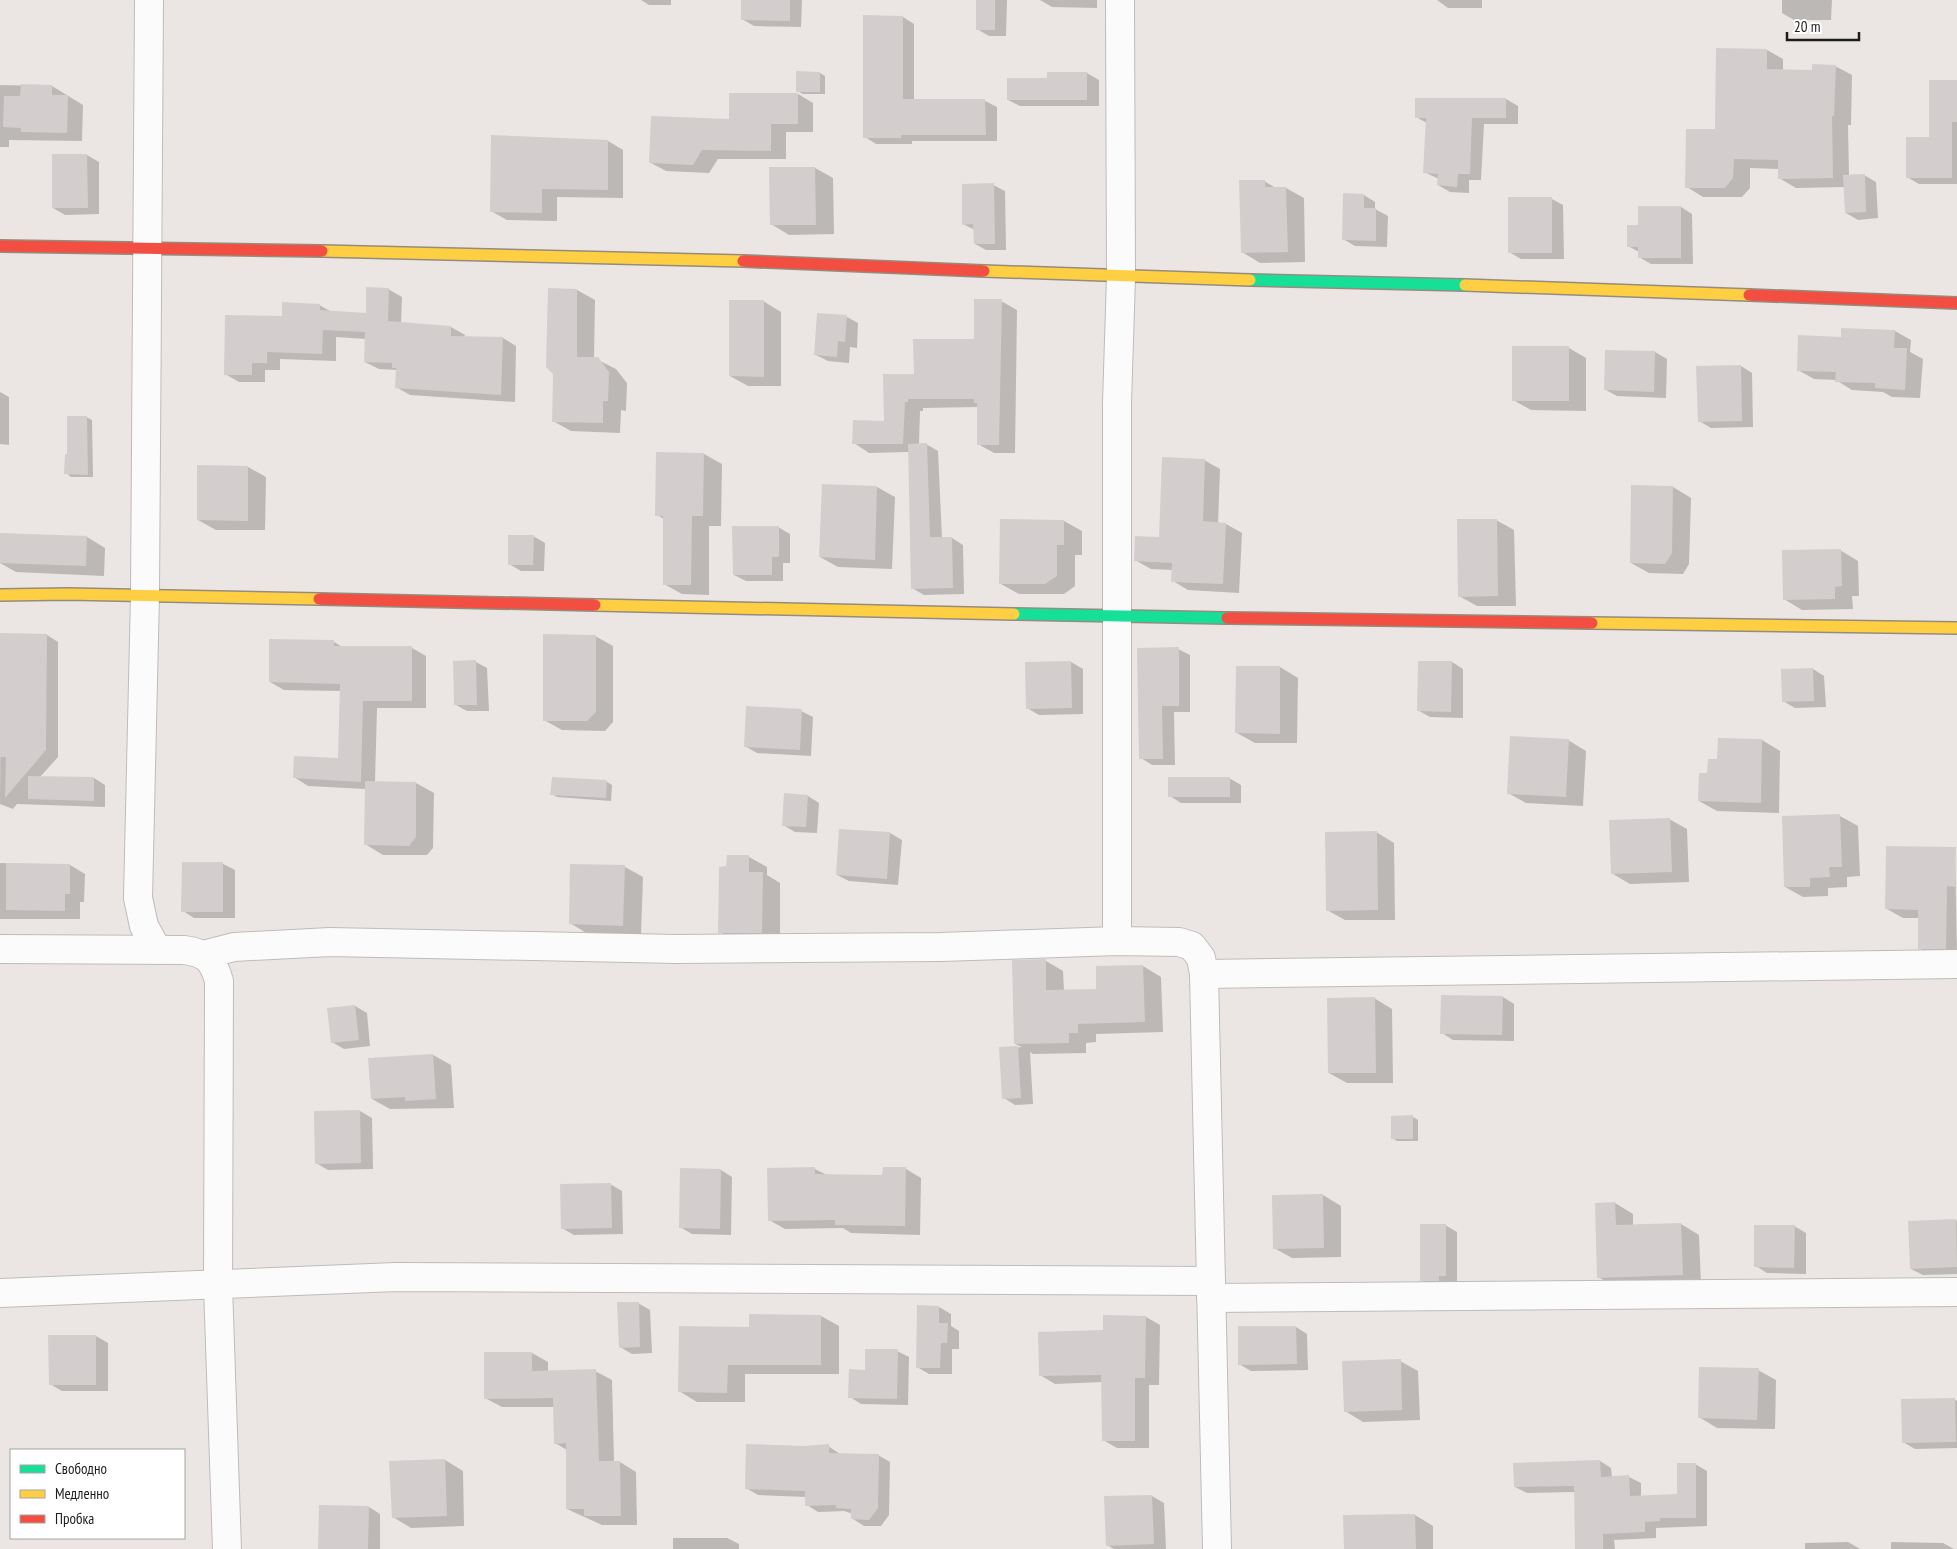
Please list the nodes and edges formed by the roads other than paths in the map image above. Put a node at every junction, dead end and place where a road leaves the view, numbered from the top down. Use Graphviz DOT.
graph roads {
  1 [pos="148,0"];
  2 [pos="1120,0"];
  3 [pos="0,246"];
  4 [pos="147,247"];
  5 [pos="1121,276"];
  6 [pos="1957,303"];
  7 [pos="0,595"];
  8 [pos="145,595"];
  9 [pos="1118,616"];
  10 [pos="1957,628"];
  11 [pos="1117,941"];
  12 [pos="0,950"];
  13 [pos="157,950"];
  14 [pos="203,955"];
  15 [pos="1957,964"];
  16 [pos="1204,974"];
  17 [pos="218,1286"];
  18 [pos="1211,1290"];
  19 [pos="1957,1292"];
  20 [pos="0,1293"];
  21 [pos="227,1549"];
  22 [pos="1217,1549"];
  1 -- 4 [label="street"];
  2 -- 5 [label="street"];
  3 -- 4 [label="street"];
  4 -- 5 [label="street"];
  4 -- 8 [label="street"];
  5 -- 6 [label="street"];
  5 -- 9 [label="street"];
  7 -- 8 [label="street"];
  8 -- 9 [label="street"];
  8 -- 13 [label="street"];
  9 -- 10 [label="street"];
  9 -- 11 [label="street"];
  11 -- 14 [label="street"];
  11 -- 16 [label="street"];
  12 -- 13 [label="street"];
  13 -- 14 [label="street"];
  14 -- 17 [label="street"];
  15 -- 16 [label="street"];
  16 -- 18 [label="street"];
  17 -- 18 [label="street"];
  17 -- 20 [label="street"];
  17 -- 21 [label="street"];
  18 -- 19 [label="street"];
  18 -- 22 [label="street"];
}
